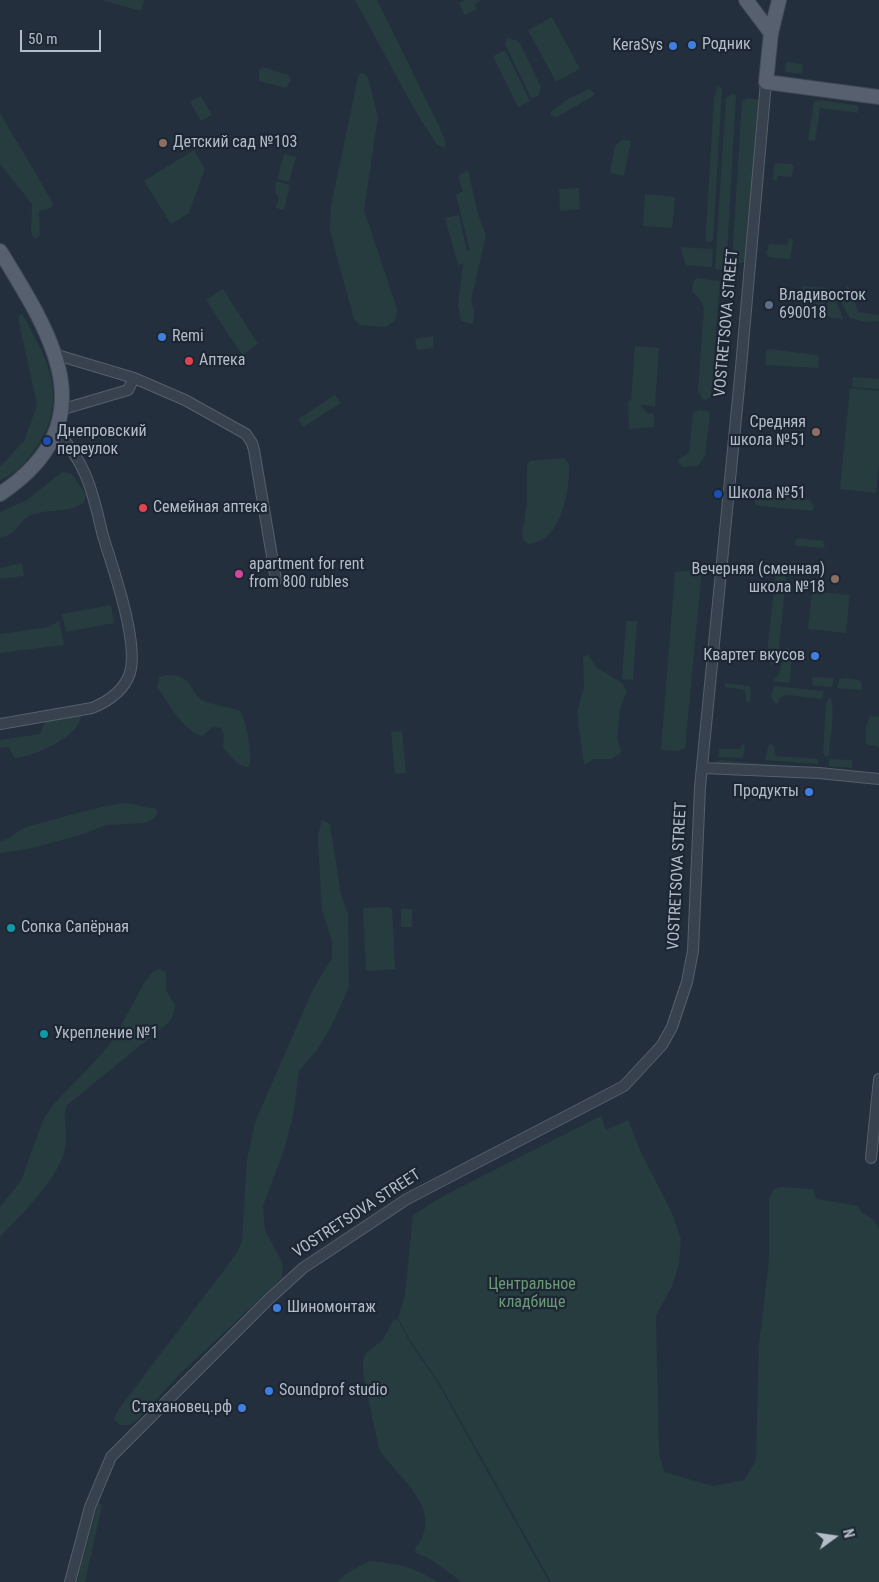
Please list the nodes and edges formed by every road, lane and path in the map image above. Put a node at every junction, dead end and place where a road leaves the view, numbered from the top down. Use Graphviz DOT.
graph roads {
  1 [pos="746,0"];
  2 [pos="778,0"];
  3 [pos="771,33"];
  4 [pos="766,82"];
  5 [pos="879,97"];
  6 [pos="0,251"];
  7 [pos="57,355"];
  8 [pos="134,378"];
  9 [pos="60,410"];
  10 [pos="56,430"];
  11 [pos="0,494"];
  12 [pos="276,580"];
  13 [pos="0,724"];
  14 [pos="702,768"];
  15 [pos="879,779"];
  16 [pos="879,1079"];
  17 [pos="871,1158"];
  18 [pos="70,1582"];
  1 -- 3 [label="main road"];
  2 -- 3 [label="main road, VOSTRETSOVA STREET"];
  3 -- 4 [label="main road, VOSTRETSOVA STREET"];
  4 -- 5 [label="main road"];
  4 -- 14 [label="street, VOSTRETSOVA STREET"];
  6 -- 7 [label="main road"];
  7 -- 8 [label="street"];
  7 -- 9 [label="main road"];
  8 -- 9 [label="street"];
  8 -- 12 [label="street"];
  9 -- 10 [label="main road"];
  10 -- 11 [label="main road"];
  10 -- 13 [label="street"];
  14 -- 15 [label="street"];
  14 -- 18 [label="street, VOSTRETSOVA STREET"];
  16 -- 17 [label="street"];
}
